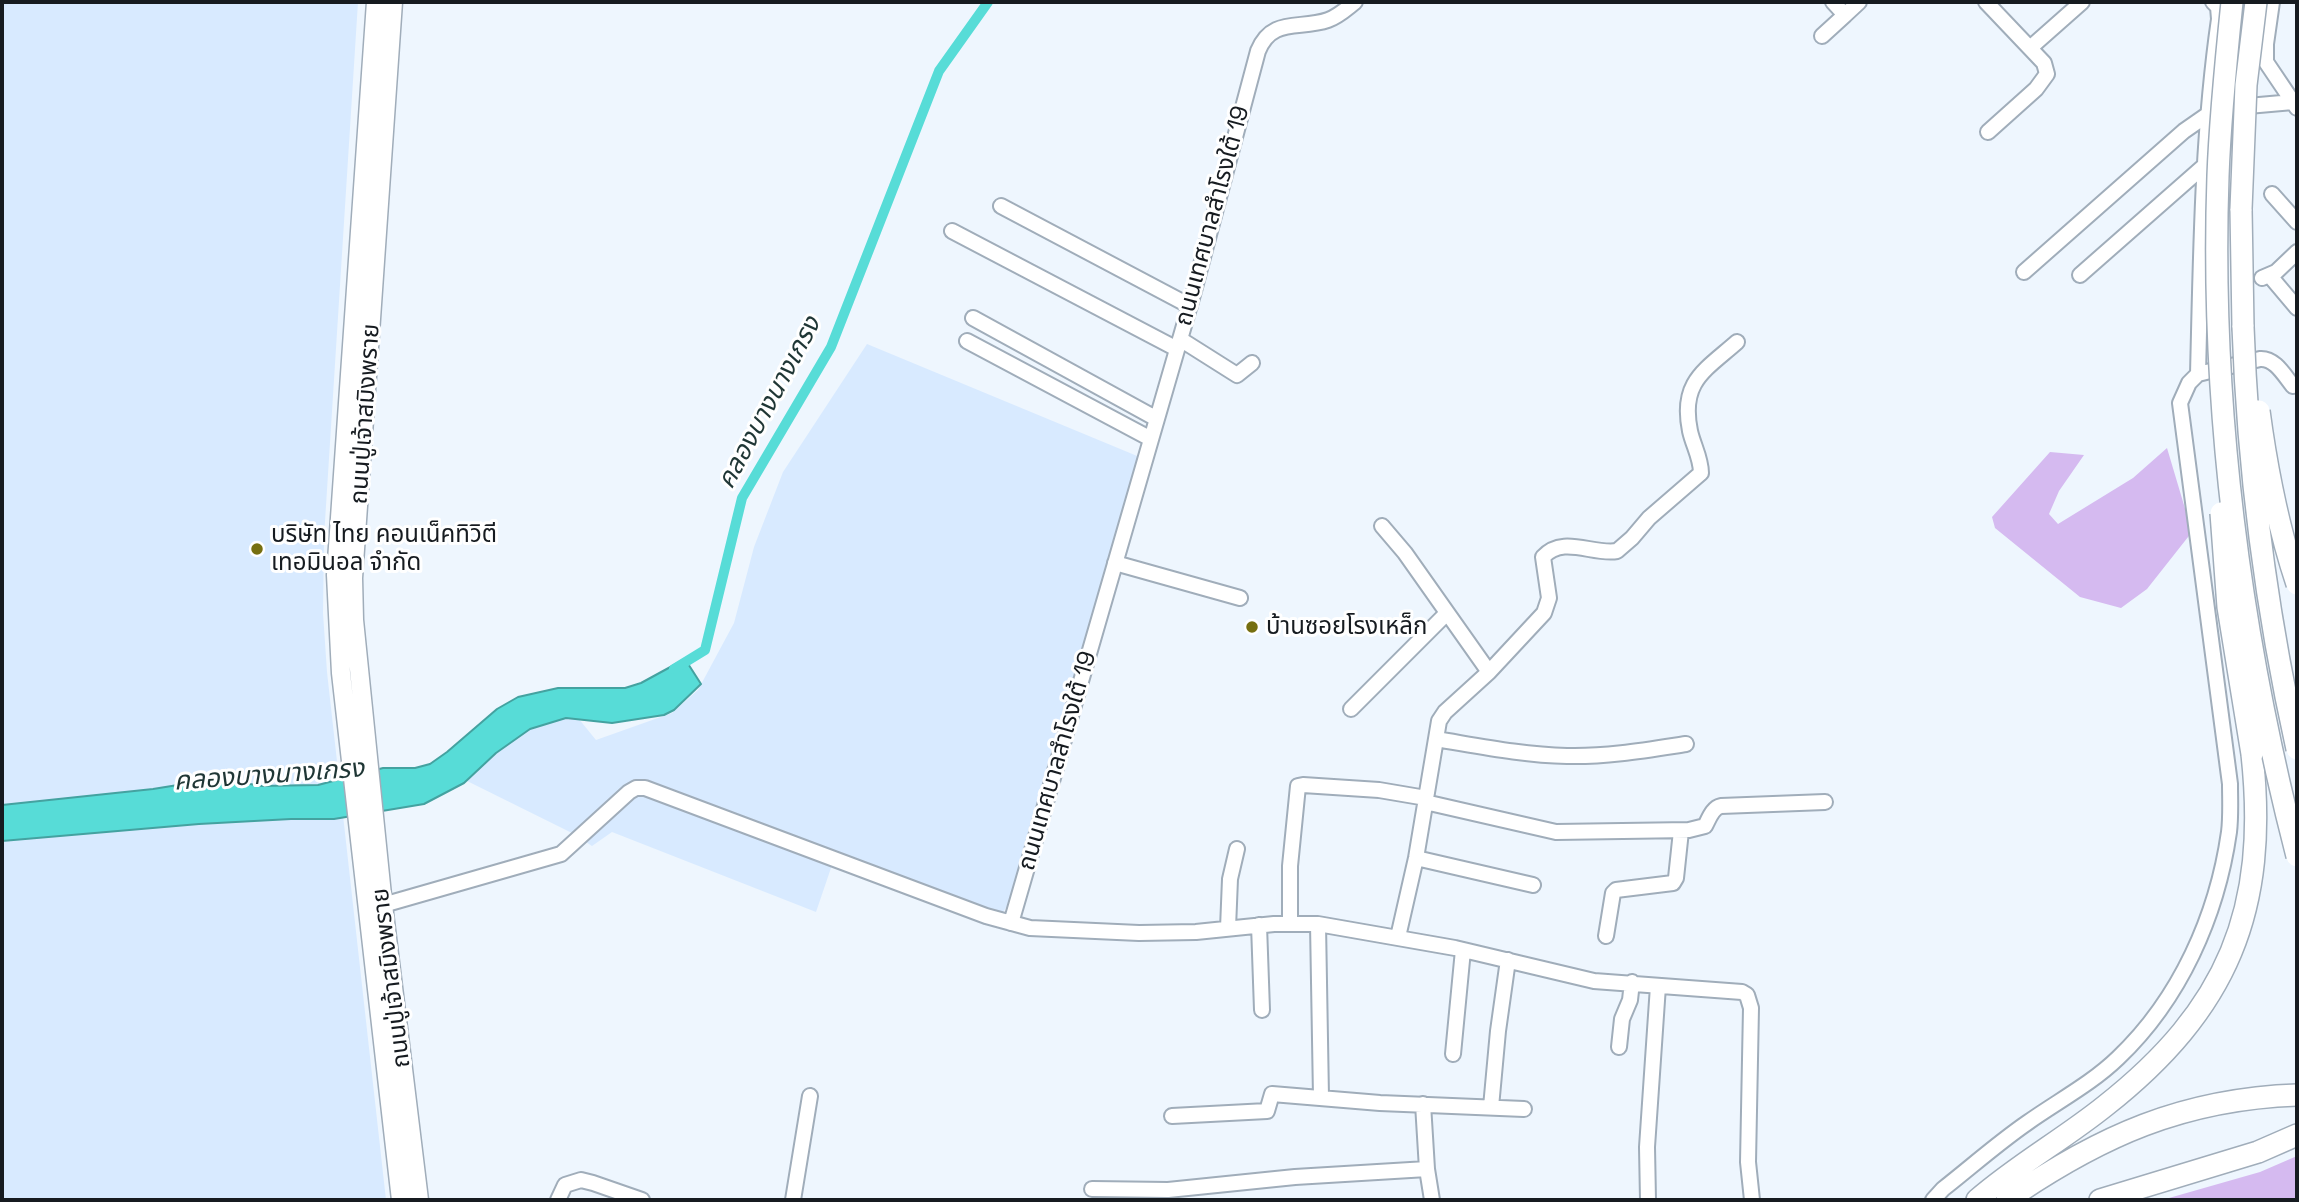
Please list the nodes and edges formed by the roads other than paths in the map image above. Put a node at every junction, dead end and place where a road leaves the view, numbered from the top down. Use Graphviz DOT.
graph roads {
  1 [pos="376,2"];
  2 [pos="393,2"];
  3 [pos="1355,2"];
  4 [pos="1832,2"];
  5 [pos="1859,2"];
  6 [pos="1986,2"];
  7 [pos="2082,2"];
  8 [pos="2213,2"];
  9 [pos="2232,2"];
  10 [pos="2256,2"];
  11 [pos="2272,2"];
  12 [pos="1844,15"];
  13 [pos="1822,36"];
  14 [pos="2030,48"];
  15 [pos="2295,105"];
  16 [pos="2207,112"];
  17 [pos="1988,132"];
  18 [pos="2204,166"];
  19 [pos="2272,194"];
  20 [pos="1001,206"];
  21 [pos="2297,222"];
  22 [pos="952,231"];
  23 [pos="2297,252"];
  24 [pos="2024,272"];
  25 [pos="2080,275"];
  26 [pos="1189,306"];
  27 [pos="2297,308"];
  28 [pos="973,318"];
  29 [pos="2242,327"];
  30 [pos="967,341"];
  31 [pos="1737,342"];
  32 [pos="1179,344"];
  33 [pos="2220,357"];
  34 [pos="1252,363"];
  35 [pos="2198,374"];
  36 [pos="2293,386"];
  37 [pos="1157,419"];
  38 [pos="1151,439"];
  39 [pos="1382,526"];
  40 [pos="1115,563"];
  41 [pos="2297,584"];
  42 [pos="1240,598"];
  43 [pos="1447,613"];
  44 [pos="1489,672"];
  45 [pos="1351,709"];
  46 [pos="355,723"];
  47 [pos="1436,739"];
  48 [pos="1686,744"];
  49 [pos="2297,749"];
  50 [pos="1426,800"];
  51 [pos="1825,802"];
  52 [pos="1681,831"];
  53 [pos="1237,849"];
  54 [pos="2297,856"];
  55 [pos="1416,858"];
  56 [pos="1533,886"];
  57 [pos="375,905"];
  58 [pos="1290,924"];
  59 [pos="1318,924"];
  60 [pos="1020,925"];
  61 [pos="1259,925"];
  62 [pos="1228,928"];
  63 [pos="1606,936"];
  64 [pos="1398,937"];
  65 [pos="1463,950"];
  66 [pos="1508,960"];
  67 [pos="1632,982"];
  68 [pos="1658,986"];
  69 [pos="1262,1010"];
  70 [pos="1619,1047"];
  71 [pos="1452,1054"];
  72 [pos="2297,1095"];
  73 [pos="810,1096"];
  74 [pos="1321,1097"];
  75 [pos="1423,1104"];
  76 [pos="1491,1107"];
  77 [pos="1524,1109"];
  78 [pos="1172,1116"];
  79 [pos="2297,1135"];
  80 [pos="1427,1169"];
  81 [pos="1093,1189"];
  82 [pos="401,1200"];
  83 [pos="419,1200"];
  84 [pos="558,1200"];
  85 [pos="642,1200"];
  86 [pos="793,1200"];
  87 [pos="1432,1200"];
  88 [pos="1648,1200"];
  89 [pos="1752,1200"];
  90 [pos="1933,1200"];
  91 [pos="1977,1200"];
  92 [pos="2007,1200"];
  93 [pos="2100,1200"];
  1 -- 46 [label="main road, ถนนปู่เจ้าสมิงพราย"];
  2 -- 46 [label="main road, ถนนปู่เจ้าสมิงพราย"];
  3 -- 26 [label="street, ถนนเทศบาลสำโรงใต้ 19"];
  4 -- 12 [label="street"];
  5 -- 12 [label="street"];
  6 -- 14 [label="street"];
  7 -- 14 [label="street"];
  8 -- 16 [label="street"];
  9 -- 33 [label="highway, bridge"];
  10 -- 29 [label="highway, bridge"];
  11 -- 15 [label="street"];
  12 -- 13 [label="street"];
  14 -- 17 [label="street"];
  15 -- 16 [label="street"];
  16 -- 18 [label="street"];
  16 -- 24 [label="street"];
  18 -- 25 [label="street"];
  18 -- 35 [label="street"];
  19 -- 21 [label="street"];
  20 -- 26 [label="street"];
  22 -- 32 [label="street"];
  23 -- 27 [label="street"];
  26 -- 32 [label="street, ถนนเทศบาลสำโรงใต้ 19"];
  28 -- 37 [label="street"];
  29 -- 41 [label="highway, bridge"];
  29 -- 49 [label="highway, bridge"];
  30 -- 38 [label="street"];
  31 -- 44 [label="street"];
  32 -- 34 [label="street"];
  32 -- 37 [label="street, ถนนเทศบาลสำโรงใต้ 19"];
  33 -- 54 [label="highway, bridge"];
  33 -- 91 [label="highway, bridge"];
  35 -- 36 [label="street"];
  35 -- 90 [label="street"];
  37 -- 38 [label="street, ถนนเทศบาลสำโรงใต้ 19"];
  38 -- 40 [label="street, ถนนเทศบาลสำโรงใต้ 19"];
  39 -- 43 [label="street"];
  40 -- 42 [label="street"];
  40 -- 60 [label="street, ถนนเทศบาลสำโรงใต้ 19"];
  43 -- 44 [label="street"];
  43 -- 45 [label="street"];
  44 -- 47 [label="street"];
  46 -- 57 [label="main road, ถนนปู่เจ้าสมิงพราย"];
  47 -- 48 [label="street"];
  47 -- 50 [label="street"];
  50 -- 52 [label="street"];
  50 -- 55 [label="street"];
  50 -- 58 [label="street"];
  51 -- 52 [label="street"];
  52 -- 63 [label="street"];
  53 -- 62 [label="street"];
  55 -- 56 [label="street"];
  55 -- 64 [label="street"];
  57 -- 60 [label="street"];
  57 -- 82 [label="main road, ถนนปู่เจ้าสมิงพราย"];
  57 -- 83 [label="main road, ถนนปู่เจ้าสมิงพราย"];
  58 -- 59 [label="street"];
  58 -- 61 [label="street"];
  59 -- 64 [label="street"];
  59 -- 74 [label="street"];
  60 -- 62 [label="street"];
  61 -- 62 [label="street"];
  61 -- 69 [label="street"];
  64 -- 65 [label="street"];
  65 -- 66 [label="street"];
  65 -- 71 [label="street"];
  66 -- 67 [label="street"];
  66 -- 76 [label="street"];
  67 -- 68 [label="street"];
  67 -- 70 [label="street"];
  68 -- 88 [label="street"];
  68 -- 89 [label="street"];
  72 -- 92 [label="highway"];
  73 -- 86 [label="street"];
  74 -- 75 [label="street"];
  74 -- 78 [label="street"];
  75 -- 76 [label="street"];
  75 -- 80 [label="street"];
  76 -- 77 [label="street"];
  79 -- 93 [label="highway"];
  80 -- 81 [label="street"];
  80 -- 87 [label="street"];
  84 -- 85 [label="street"];
}
